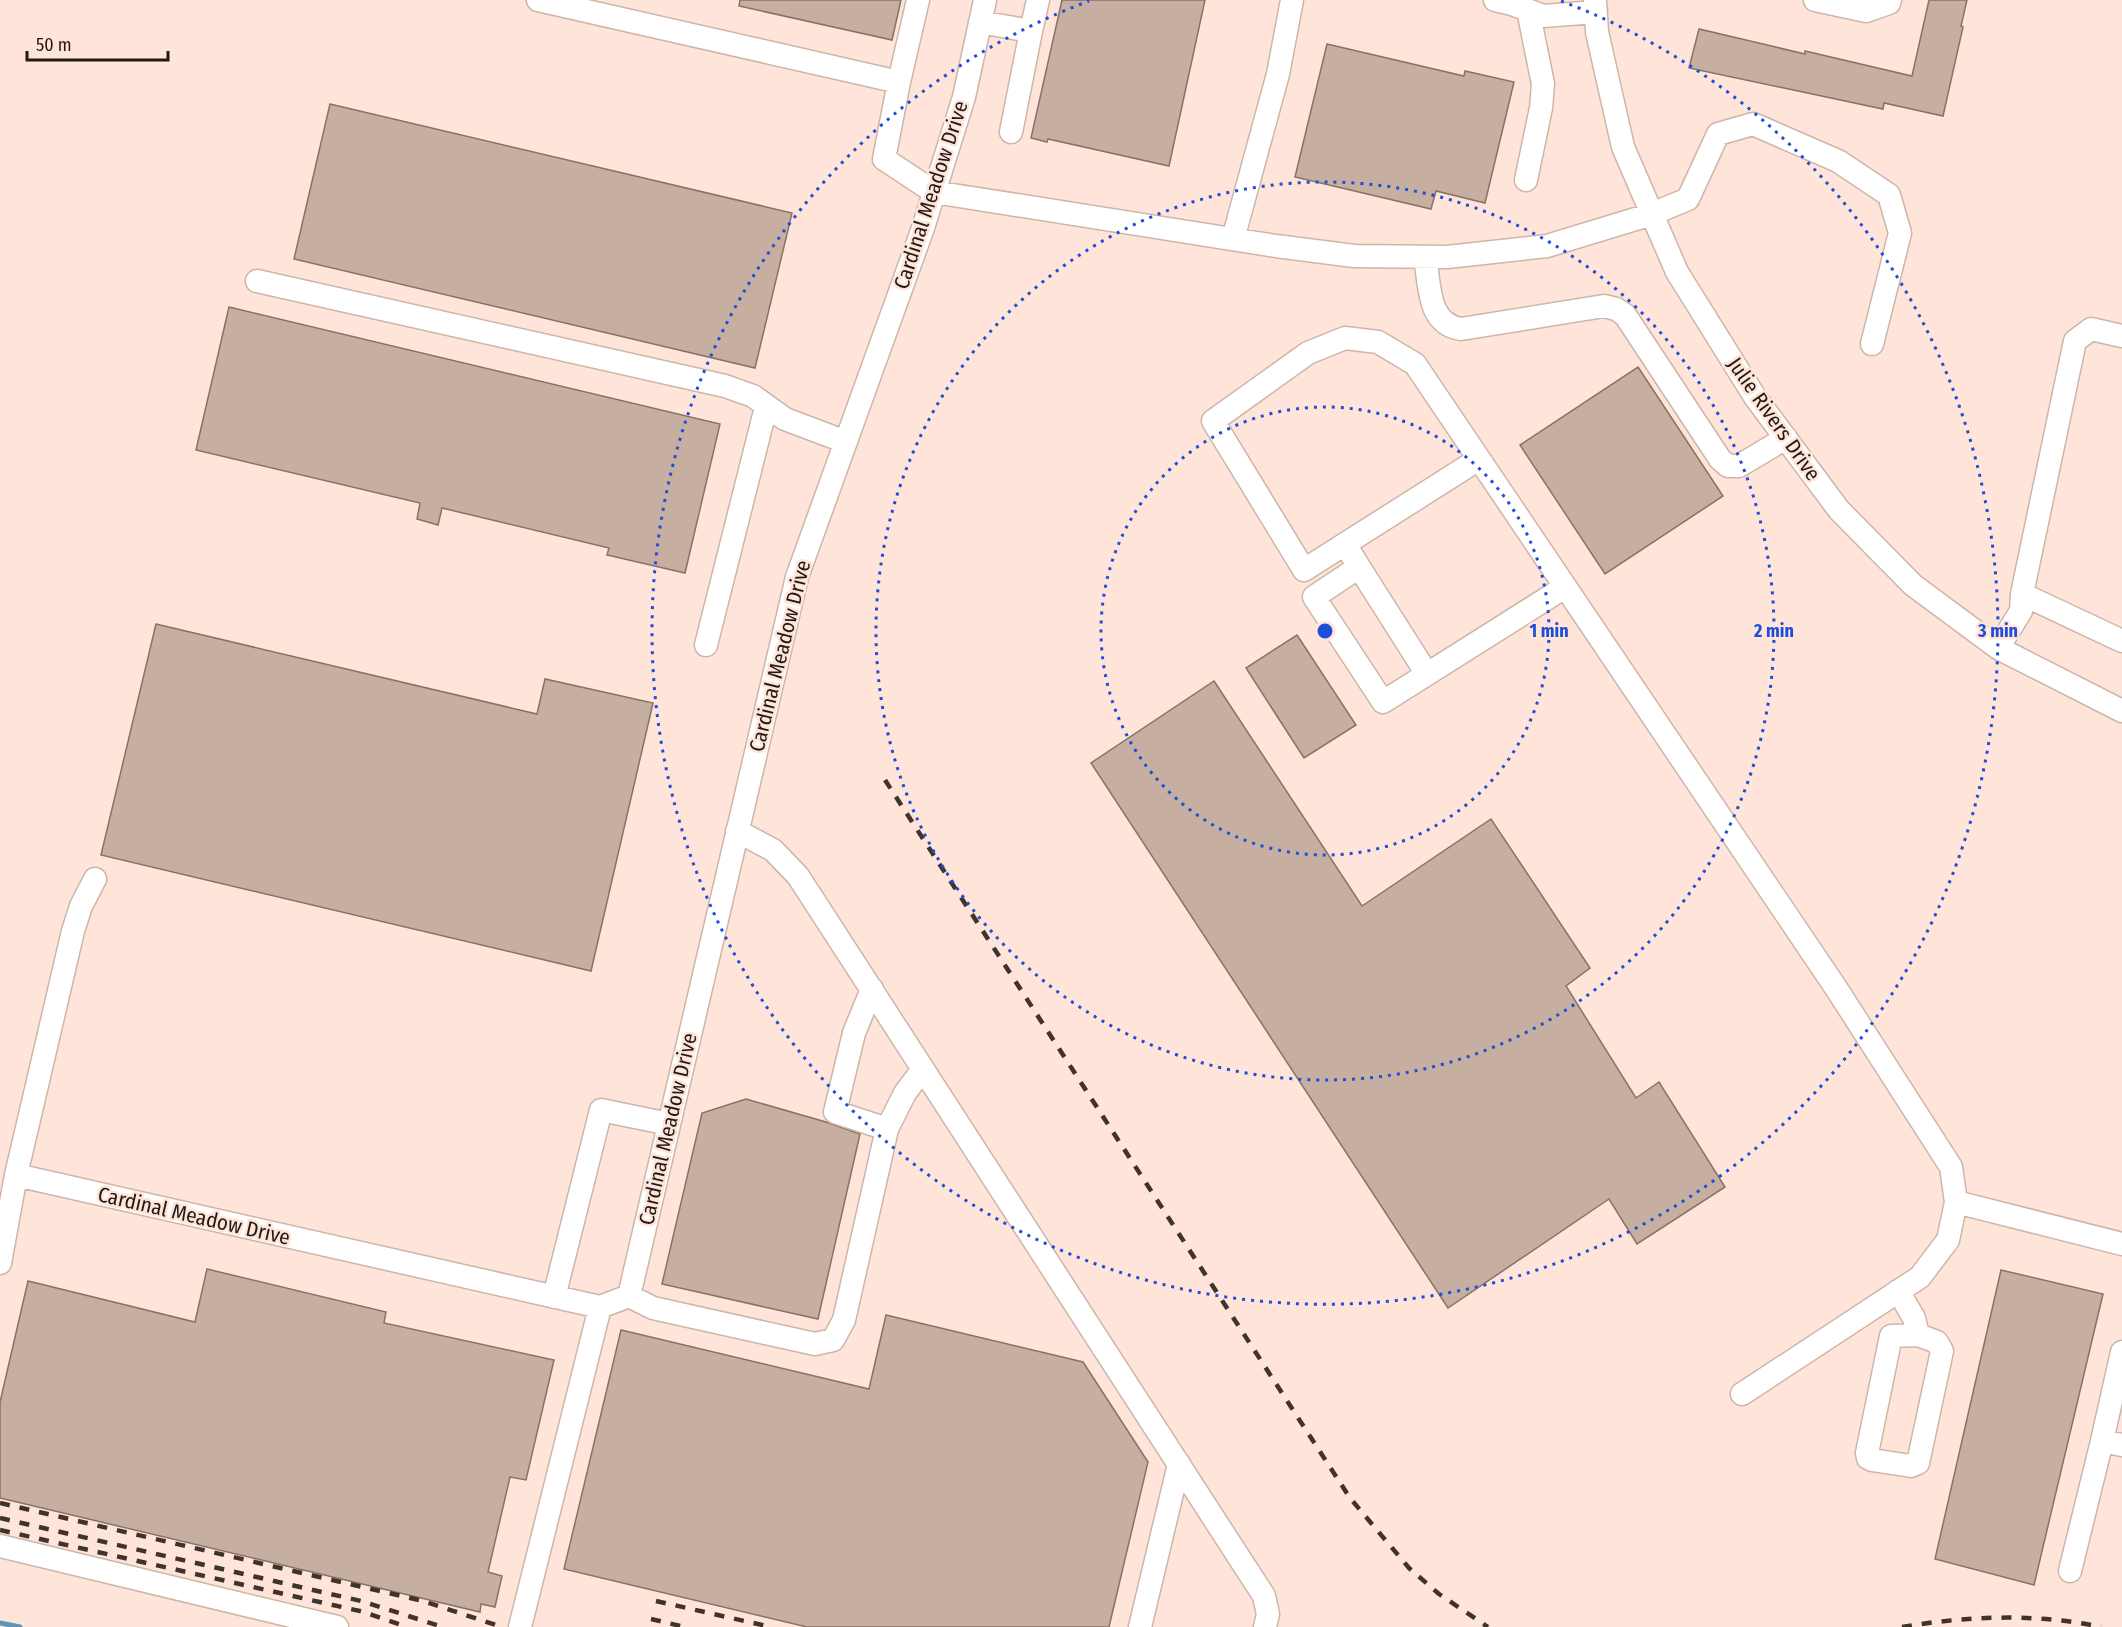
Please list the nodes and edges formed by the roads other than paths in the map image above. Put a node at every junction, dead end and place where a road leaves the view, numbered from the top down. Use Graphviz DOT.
graph roads {
  1 [pos="538,0"];
  2 [pos="918,0"];
  3 [pos="985,0"];
  4 [pos="1038,0"];
  5 [pos="1292,0"];
  6 [pos="1495,0"];
  7 [pos="1815,0"];
  8 [pos="1890,0"];
  9 [pos="1596,3"];
  10 [pos="1528,10"];
  11 [pos="980,22"];
  12 [pos="1032,31"];
  13 [pos="899,82"];
  14 [pos="1011,132"];
  15 [pos="1526,180"];
  16 [pos="934,192"];
  17 [pos="1652,214"];
  18 [pos="1233,239"];
  19 [pos="1425,257"];
  20 [pos="257,281"];
  21 [pos="2122,336"];
  22 [pos="1872,344"];
  23 [pos="766,407"];
  24 [pos="1786,438"];
  25 [pos="846,442"];
  26 [pos="1479,459"];
  27 [pos="1345,544"];
  28 [pos="1359,567"];
  29 [pos="1566,587"];
  30 [pos="2022,594"];
  31 [pos="2122,640"];
  32 [pos="706,645"];
  33 [pos="1998,648"];
  34 [pos="1427,674"];
  35 [pos="2122,711"];
  36 [pos="737,831"];
  37 [pos="95,879"];
  38 [pos="872,989"];
  39 [pos="923,1069"];
  40 [pos="669,1124"];
  41 [pos="887,1129"];
  42 [pos="16,1175"];
  43 [pos="1956,1202"];
  44 [pos="2122,1244"];
  45 [pos="0,1263"];
  46 [pos="1898,1291"];
  47 [pos="629,1296"];
  48 [pos="554,1297"];
  49 [pos="600,1307"];
  50 [pos="1918,1335"];
  51 [pos="2122,1352"];
  52 [pos="1742,1394"];
  53 [pos="2112,1443"];
  54 [pos="1179,1464"];
  55 [pos="0,1546"];
  56 [pos="2070,1571"];
  57 [pos="337,1627"];
  58 [pos="520,1627"];
  59 [pos="1140,1627"];
  60 [pos="1264,1627"];
  1 -- 13 [label="street"];
  2 -- 13 [label="street"];
  3 -- 11 [label="street, Cardinal Meadow Drive"];
  4 -- 12 [label="street"];
  5 -- 18 [label="street"];
  6 -- 10 [label="street"];
  7 -- 8 [label="street"];
  9 -- 10 [label="street"];
  9 -- 17 [label="street, Julie Rivers Drive"];
  10 -- 15 [label="street"];
  11 -- 12 [label="street"];
  11 -- 16 [label="street, Cardinal Meadow Drive"];
  12 -- 14 [label="street"];
  13 -- 16 [label="street"];
  16 -- 18 [label="street"];
  16 -- 25 [label="street, Cardinal Meadow Drive"];
  17 -- 19 [label="street"];
  17 -- 22 [label="street"];
  17 -- 24 [label="street, Julie Rivers Drive"];
  18 -- 19 [label="street"];
  19 -- 24 [label="street"];
  20 -- 23 [label="street"];
  21 -- 30 [label="street"];
  23 -- 25 [label="street"];
  23 -- 32 [label="street"];
  24 -- 33 [label="street, Julie Rivers Drive"];
  25 -- 36 [label="street, Cardinal Meadow Drive"];
  26 -- 27 [label="street"];
  26 -- 27 [label="street"];
  26 -- 29 [label="street"];
  27 -- 28 [label="street"];
  28 -- 34 [label="street"];
  28 -- 34 [label="street"];
  29 -- 34 [label="street"];
  29 -- 43 [label="street"];
  30 -- 31 [label="street"];
  30 -- 33 [label="street"];
  33 -- 35 [label="street, Julie Rivers Drive"];
  36 -- 38 [label="street"];
  36 -- 40 [label="street, Cardinal Meadow Drive"];
  37 -- 42 [label="street"];
  38 -- 39 [label="street"];
  38 -- 41 [label="street"];
  39 -- 41 [label="street"];
  39 -- 54 [label="street"];
  40 -- 47 [label="street, Cardinal Meadow Drive"];
  40 -- 48 [label="street"];
  41 -- 47 [label="street"];
  42 -- 45 [label="street"];
  42 -- 48 [label="street, Cardinal Meadow Drive"];
  43 -- 44 [label="street"];
  43 -- 46 [label="street"];
  46 -- 50 [label="street"];
  46 -- 52 [label="street"];
  47 -- 49 [label="street"];
  48 -- 49 [label="street, Cardinal Meadow Drive"];
  49 -- 58 [label="street"];
  50 -- 50 [label="street"];
  51 -- 53 [label="street"];
  53 -- 56 [label="street"];
  54 -- 59 [label="street"];
  54 -- 60 [label="street"];
  55 -- 57 [label="street"];
}
